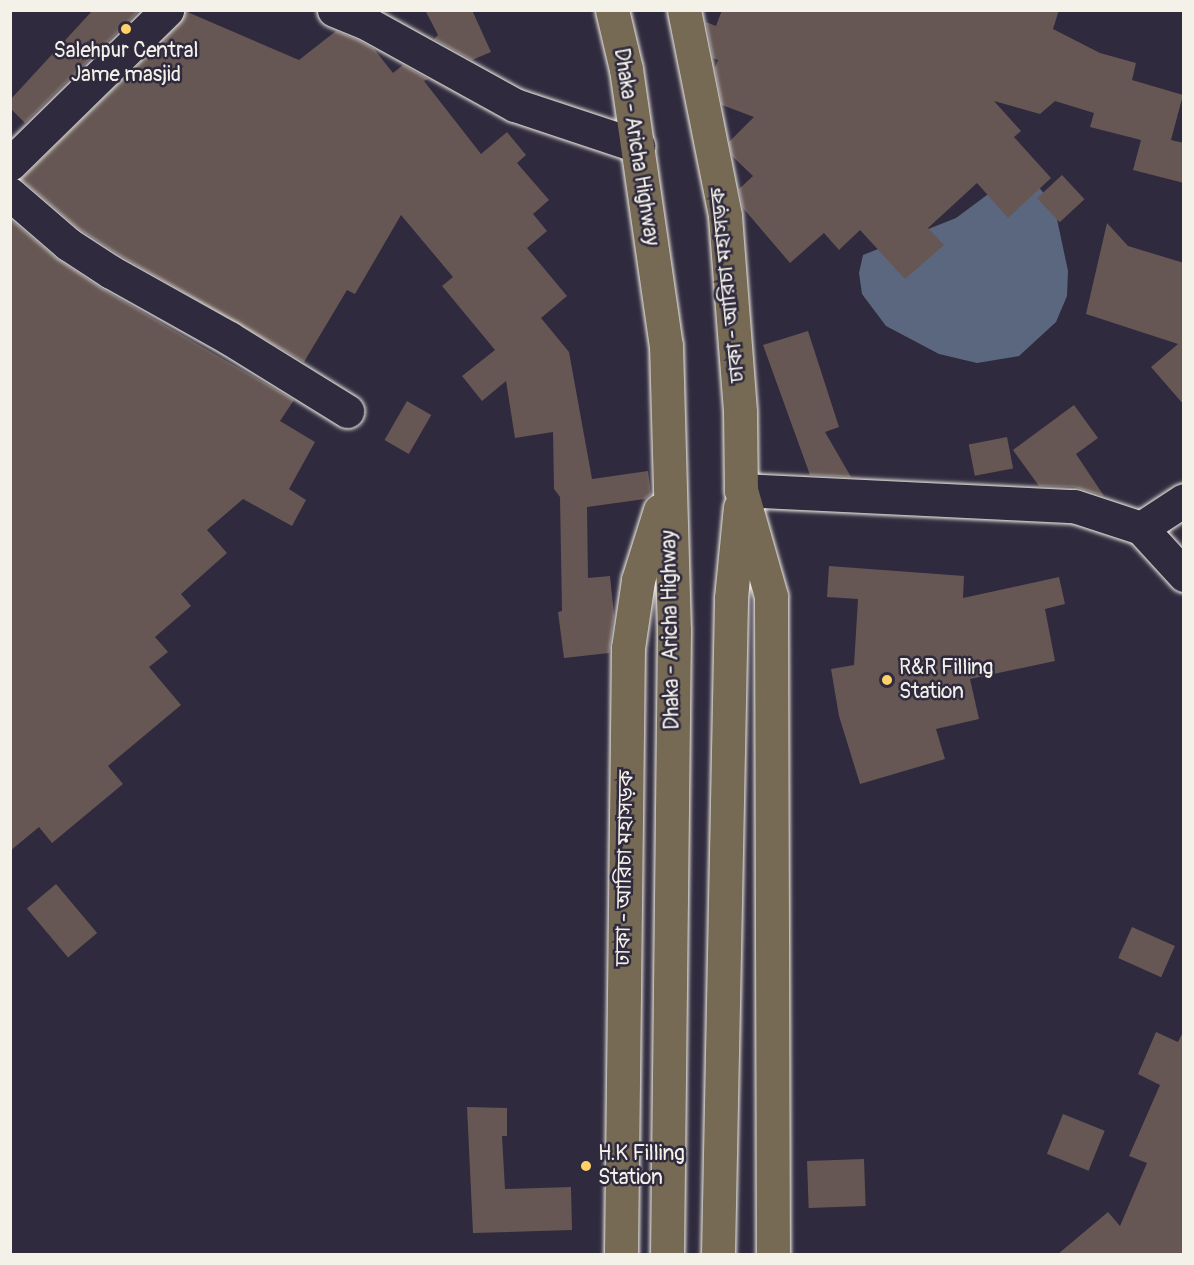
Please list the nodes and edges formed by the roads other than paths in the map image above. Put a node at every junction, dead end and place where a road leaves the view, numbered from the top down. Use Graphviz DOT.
graph roads {
  1 [pos="167,10"];
  2 [pos="334,10"];
  3 [pos="612,10"];
  4 [pos="684,10"];
  5 [pos="638,147"];
  6 [pos="10,164"];
  7 [pos="10,194"];
  8 [pos="347,411"];
  9 [pos="668,486"];
  10 [pos="741,490"];
  11 [pos="1184,500"];
  12 [pos="1141,528"];
  13 [pos="1184,575"];
  14 [pos="621,1254"];
  15 [pos="667,1254"];
  16 [pos="718,1254"];
  17 [pos="773,1254"];
  1 -- 6 [label="street"];
  2 -- 5 [label="street"];
  3 -- 5 [label="highway, Dhaka - Aricha Highway"];
  4 -- 10 [label="highway, ঢাকা - আরিচা মহাসড়ক"];
  5 -- 9 [label="highway, Dhaka - Aricha Highway"];
  7 -- 8 [label="street"];
  9 -- 14 [label="highway, ঢাকা - আরিচা মহাসড়ক"];
  9 -- 15 [label="highway, Dhaka - Aricha Highway"];
  10 -- 12 [label="street"];
  10 -- 16 [label="highway, ঢাকা - আরিচা মহাসড়ক"];
  10 -- 17 [label="highway, ঢাকা - আরিচা মহাসড়ক"];
  11 -- 12 [label="street"];
  12 -- 13 [label="street"];
}
